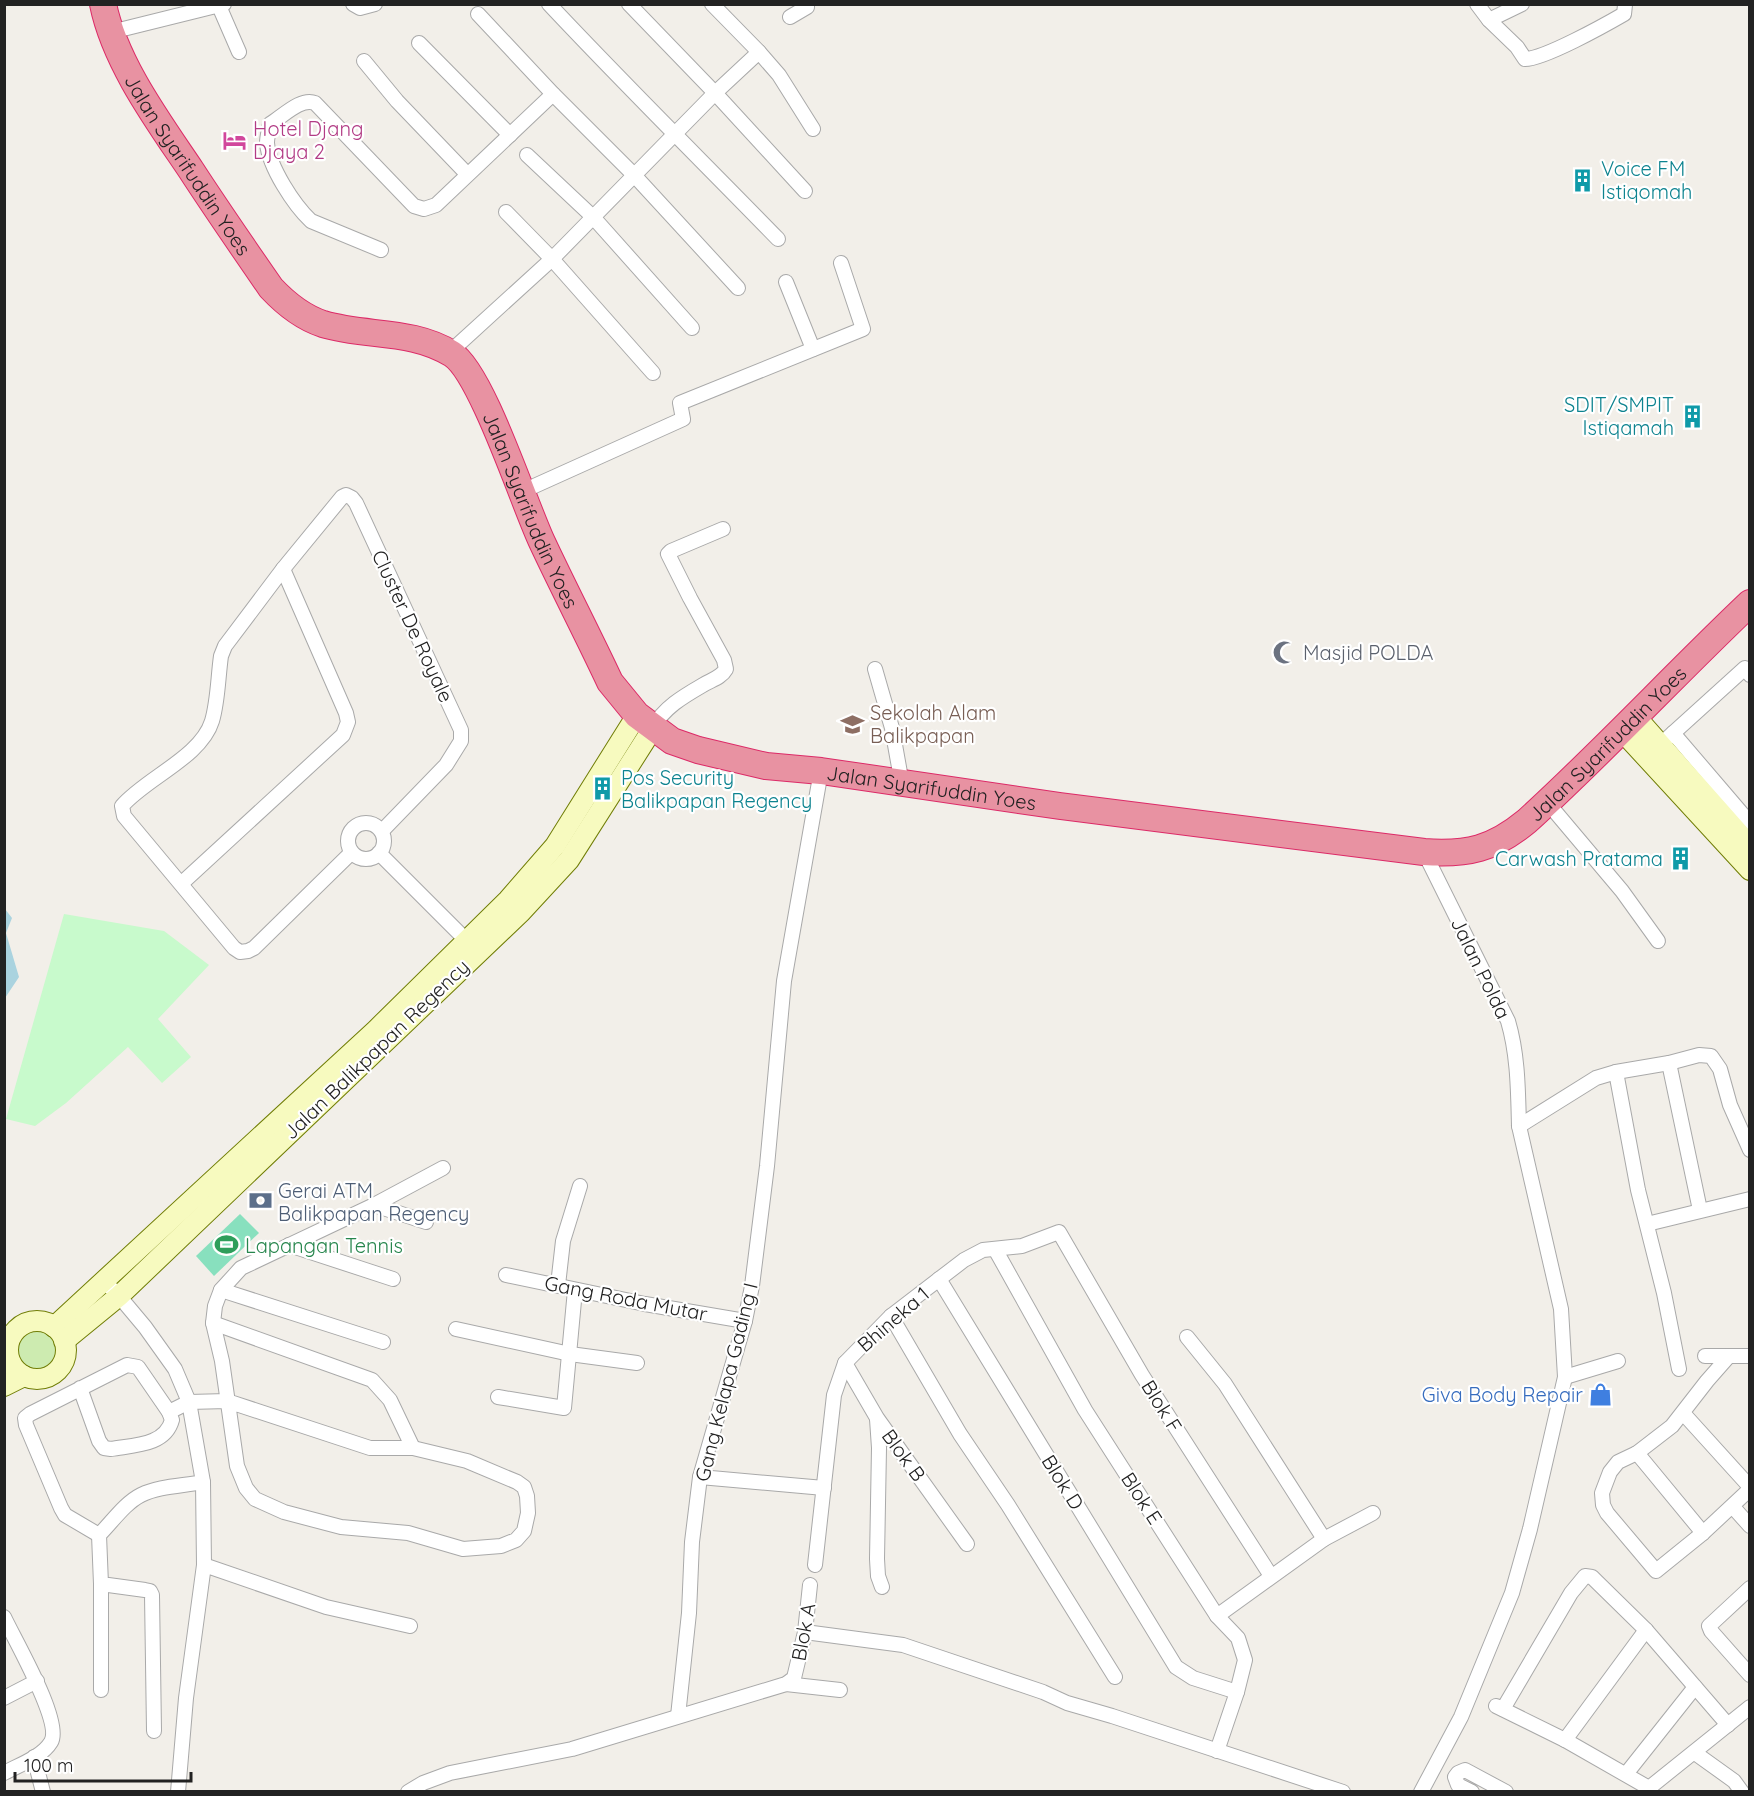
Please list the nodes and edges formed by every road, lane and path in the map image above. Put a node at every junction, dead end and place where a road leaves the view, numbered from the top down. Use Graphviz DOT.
graph roads {
  1 [pos="103,4"];
  2 [pos="549,4"];
  3 [pos="629,4"];
  4 [pos="712,4"];
  5 [pos="807,4"];
  6 [pos="1477,4"];
  7 [pos="1522,4"];
  8 [pos="222,5"];
  9 [pos="1625,5"];
  10 [pos="478,14"];
  11 [pos="790,17"];
  12 [pos="1489,20"];
  13 [pos="111,32"];
  14 [pos="419,43"];
  15 [pos="239,52"];
  16 [pos="759,52"];
  17 [pos="364,61"];
  18 [pos="715,93"];
  19 [pos="553,94"];
  20 [pos="813,129"];
  21 [pos="675,133"];
  22 [pos="510,135"];
  23 [pos="527,155"];
  24 [pos="467,174"];
  25 [pos="634,175"];
  26 [pos="805,191"];
  27 [pos="506,212"];
  28 [pos="593,217"];
  29 [pos="778,239"];
  30 [pos="381,250"];
  31 [pos="552,259"];
  32 [pos="841,263"];
  33 [pos="786,282"];
  34 [pos="738,288"];
  35 [pos="692,328"];
  36 [pos="813,349"];
  37 [pos="450,352"];
  38 [pos="653,373"];
  39 [pos="522,492"];
  40 [pos="723,529"];
  41 [pos="283,569"];
  42 [pos="1749,603"];
  43 [pos="875,669"];
  44 [pos="1747,672"];
  45 [pos="645,721"];
  46 [pos="1629,724"];
  47 [pos="1667,739"];
  48 [pos="821,771"];
  49 [pos="902,784"];
  50 [pos="1547,802"];
  51 [pos="1706,810"];
  52 [pos="1749,823"];
  53 [pos="382,831"];
  54 [pos="1749,846"];
  55 [pos="1424,852"];
  56 [pos="351,853"];
  57 [pos="380,853"];
  58 [pos="1749,870"];
  59 [pos="182,882"];
  60 [pos="511,910"];
  61 [pos="466,940"];
  62 [pos="1658,941"];
  63 [pos="452,966"];
  64 [pos="380,1036"];
  65 [pos="1670,1063"];
  66 [pos="1616,1072"];
  67 [pos="1519,1126"];
  68 [pos="1749,1150"];
  69 [pos="443,1168"];
  70 [pos="580,1186"];
  71 [pos="1749,1199"];
  72 [pos="374,1204"];
  73 [pos="1700,1210"];
  74 [pos="426,1222"];
  75 [pos="1647,1224"];
  76 [pos="1059,1232"];
  77 [pos="289,1245"];
  78 [pos="994,1249"];
  79 [pos="506,1275"];
  80 [pos="393,1279"];
  81 [pos="939,1279"];
  82 [pos="103,1280"];
  83 [pos="558,1285"];
  84 [pos="221,1290"];
  85 [pos="575,1290"];
  86 [pos="119,1296"];
  87 [pos="891,1316"];
  88 [pos="745,1321"];
  89 [pos="213,1323"];
  90 [pos="456,1329"];
  91 [pos="59,1334"];
  92 [pos="1187,1337"];
  93 [pos="383,1342"];
  94 [pos="570,1354"];
  95 [pos="1705,1356"];
  96 [pos="6,1358"];
  97 [pos="1742,1358"];
  98 [pos="1618,1361"];
  99 [pos="637,1363"];
  100 [pos="845,1363"];
  101 [pos="1679,1369"];
  102 [pos="24,1376"];
  103 [pos="1565,1377"];
  104 [pos="4,1386"];
  105 [pos="80,1388"];
  106 [pos="498,1396"];
  107 [pos="227,1401"];
  108 [pos="189,1402"];
  109 [pos="169,1412"];
  110 [pos="1683,1413"];
  111 [pos="878,1418"];
  112 [pos="413,1448"];
  113 [pos="1637,1454"];
  114 [pos="700,1477"];
  115 [pos="203,1482"];
  116 [pos="824,1488"];
  117 [pos="1749,1488"];
  118 [pos="1733,1507"];
  119 [pos="1373,1513"];
  120 [pos="1749,1526"];
  121 [pos="1703,1533"];
  122 [pos="99,1535"];
  123 [pos="1324,1539"];
  124 [pos="967,1544"];
  125 [pos="204,1565"];
  126 [pos="815,1565"];
  127 [pos="1271,1576"];
  128 [pos="101,1584"];
  129 [pos="810,1585"];
  130 [pos="882,1587"];
  131 [pos="1749,1588"];
  132 [pos="1217,1616"];
  133 [pos="5,1622"];
  134 [pos="410,1626"];
  135 [pos="1646,1630"];
  136 [pos="805,1632"];
  137 [pos="1749,1675"];
  138 [pos="1115,1677"];
  139 [pos="37,1681"];
  140 [pos="790,1681"];
  141 [pos="1695,1687"];
  142 [pos="101,1690"];
  143 [pos="840,1690"];
  144 [pos="1237,1692"];
  145 [pos="4,1698"];
  146 [pos="1749,1707"];
  147 [pos="678,1716"];
  148 [pos="1728,1725"];
  149 [pos="154,1731"];
  150 [pos="1565,1740"];
  151 [pos="1217,1751"];
  152 [pos="1695,1753"];
  153 [pos="34,1757"];
  154 [pos="4,1773"];
  155 [pos="1626,1774"];
  156 [pos="1648,1790"];
  157 [pos="43,1791"];
  158 [pos="178,1791"];
  159 [pos="408,1791"];
  160 [pos="1343,1791"];
  161 [pos="1420,1791"];
  162 [pos="1472,1791"];
  163 [pos="1506,1791"];
  164 [pos="1742,1791"];
  1 -- 13 [label="highway, Jalan Syarifuddin Yoes"];
  2 -- 21 [label="street"];
  3 -- 18 [label="street"];
  4 -- 16 [label="street"];
  5 -- 11 [label="street"];
  6 -- 12 [label="street"];
  7 -- 12 [label="street"];
  8 -- 13 [label="street"];
  8 -- 15 [label="street"];
  9 -- 12 [label="street"];
  10 -- 19 [label="street"];
  13 -- 37 [label="highway, Jalan Syarifuddin Yoes"];
  14 -- 22 [label="street"];
  16 -- 18 [label="street"];
  16 -- 20 [label="street"];
  17 -- 24 [label="street"];
  18 -- 21 [label="street"];
  18 -- 26 [label="street"];
  19 -- 22 [label="street"];
  19 -- 25 [label="street"];
  21 -- 25 [label="street"];
  21 -- 29 [label="street"];
  22 -- 24 [label="street"];
  23 -- 28 [label="street"];
  24 -- 30 [label="street"];
  25 -- 28 [label="street"];
  25 -- 34 [label="street"];
  27 -- 31 [label="street"];
  28 -- 31 [label="street"];
  28 -- 35 [label="street"];
  31 -- 37 [label="street"];
  31 -- 38 [label="street"];
  32 -- 36 [label="street"];
  33 -- 36 [label="street"];
  36 -- 39 [label="street"];
  37 -- 39 [label="highway, Jalan Syarifuddin Yoes"];
  39 -- 45 [label="highway, Jalan Syarifuddin Yoes"];
  40 -- 45 [label="street"];
  41 -- 53 [label="street, Cluster De Royale"];
  41 -- 59 [label="street, Cluster De Royale"];
  41 -- 59 [label="street"];
  42 -- 46 [label="highway, Jalan Syarifuddin Yoes"];
  43 -- 49 [label="street"];
  44 -- 47 [label="street"];
  45 -- 48 [label="highway, Jalan Syarifuddin Yoes"];
  45 -- 60 [label="street, Jalan Balikpapan Regency"];
  46 -- 47 [label="street"];
  46 -- 50 [label="highway, Jalan Syarifuddin Yoes"];
  46 -- 51 [label="street"];
  47 -- 51 [label="street"];
  47 -- 52 [label="street"];
  48 -- 49 [label="highway, Jalan Syarifuddin Yoes"];
  48 -- 88 [label="street, Gang Kelapa Gading I"];
  49 -- 55 [label="highway, Jalan Syarifuddin Yoes"];
  50 -- 55 [label="highway, Jalan Syarifuddin Yoes"];
  50 -- 62 [label="street"];
  51 -- 54 [label="street"];
  51 -- 58 [label="street"];
  53 -- 56 [label="street"];
  53 -- 57 [label="street"];
  55 -- 67 [label="street, Jalan Polda"];
  56 -- 57 [label="street"];
  56 -- 59 [label="street, Cluster De Royale"];
  57 -- 61 [label="street"];
  60 -- 61 [label="street, Jalan Balikpapan Regency"];
  60 -- 63 [label="street, Jalan Balikpapan Regency"];
  61 -- 63 [label="street, Jalan Balikpapan Regency"];
  63 -- 64 [label="street, Jalan Balikpapan Regency"];
  64 -- 82 [label="street, Jalan Balikpapan Regency"];
  64 -- 86 [label="street, Jalan Balikpapan Regency"];
  65 -- 66 [label="street"];
  65 -- 68 [label="street"];
  65 -- 73 [label="street"];
  66 -- 67 [label="street"];
  66 -- 75 [label="street"];
  67 -- 103 [label="street, Jalan Polda"];
  69 -- 72 [label="street"];
  70 -- 83 [label="street"];
  71 -- 73 [label="street"];
  72 -- 74 [label="street"];
  72 -- 77 [label="street"];
  73 -- 75 [label="street"];
  75 -- 101 [label="street"];
  76 -- 78 [label="street, Bhineka 1"];
  76 -- 127 [label="street, Blok F"];
  77 -- 80 [label="street"];
  77 -- 84 [label="street"];
  78 -- 81 [label="street, Bhineka 1"];
  78 -- 132 [label="street, Blok E"];
  79 -- 83 [label="street, Gang Roda Mutar"];
  81 -- 87 [label="street, Bhineka 1"];
  81 -- 144 [label="street, Blok D"];
  82 -- 86 [label="street"];
  82 -- 91 [label="street, Jalan Balikpapan Regency"];
  83 -- 85 [label="street, Gang Roda Mutar"];
  84 -- 89 [label="street"];
  84 -- 93 [label="street"];
  85 -- 88 [label="street, Gang Roda Mutar"];
  85 -- 94 [label="street"];
  86 -- 91 [label="street, Jalan Balikpapan Regency"];
  86 -- 108 [label="street"];
  87 -- 100 [label="street, Bhineka 1"];
  87 -- 138 [label="street"];
  88 -- 114 [label="street, Gang Kelapa Gading I"];
  89 -- 107 [label="street"];
  89 -- 112 [label="street"];
  90 -- 94 [label="street"];
  91 -- 96 [label="street"];
  91 -- 102 [label="street"];
  92 -- 123 [label="street"];
  94 -- 99 [label="street"];
  94 -- 106 [label="street"];
  95 -- 97 [label="street"];
  96 -- 102 [label="street"];
  97 -- 110 [label="street"];
  98 -- 103 [label="street"];
  100 -- 111 [label="street, Blok B"];
  100 -- 116 [label="street, Bhineka 1"];
  102 -- 104 [label="street"];
  103 -- 161 [label="street, Jalan Polda"];
  105 -- 109 [label="street"];
  105 -- 109 [label="street"];
  105 -- 122 [label="street"];
  107 -- 108 [label="street"];
  107 -- 112 [label="street"];
  107 -- 112 [label="street"];
  108 -- 109 [label="street"];
  108 -- 115 [label="street"];
  110 -- 113 [label="street"];
  110 -- 117 [label="street"];
  111 -- 124 [label="street, Blok B"];
  111 -- 130 [label="street"];
  113 -- 121 [label="street"];
  113 -- 121 [label="street"];
  114 -- 116 [label="street"];
  114 -- 147 [label="street, Gang Kelapa Gading I"];
  115 -- 122 [label="street"];
  115 -- 125 [label="street"];
  116 -- 126 [label="street, Bhineka 1"];
  117 -- 118 [label="street"];
  118 -- 120 [label="street"];
  118 -- 121 [label="street"];
  119 -- 123 [label="street"];
  122 -- 128 [label="street"];
  123 -- 127 [label="street"];
  125 -- 134 [label="street"];
  125 -- 158 [label="street"];
  127 -- 132 [label="street"];
  128 -- 142 [label="street"];
  128 -- 149 [label="street"];
  129 -- 136 [label="street, Blok A"];
  131 -- 137 [label="street"];
  132 -- 144 [label="street, Blok E"];
  133 -- 139 [label="street"];
  135 -- 141 [label="street"];
  135 -- 150 [label="street"];
  135 -- 150 [label="street"];
  136 -- 140 [label="street, Blok A"];
  136 -- 151 [label="street"];
  139 -- 145 [label="street"];
  139 -- 153 [label="street"];
  140 -- 143 [label="street"];
  140 -- 147 [label="street"];
  141 -- 148 [label="street"];
  141 -- 155 [label="street"];
  144 -- 151 [label="street, Blok E"];
  146 -- 148 [label="street"];
  147 -- 159 [label="street"];
  148 -- 152 [label="street"];
  150 -- 155 [label="street"];
  151 -- 160 [label="street"];
  152 -- 156 [label="street"];
  152 -- 164 [label="street"];
  153 -- 154 [label="street"];
  153 -- 157 [label="street"];
  155 -- 156 [label="street"];
  162 -- 163 [label="street"];
}
